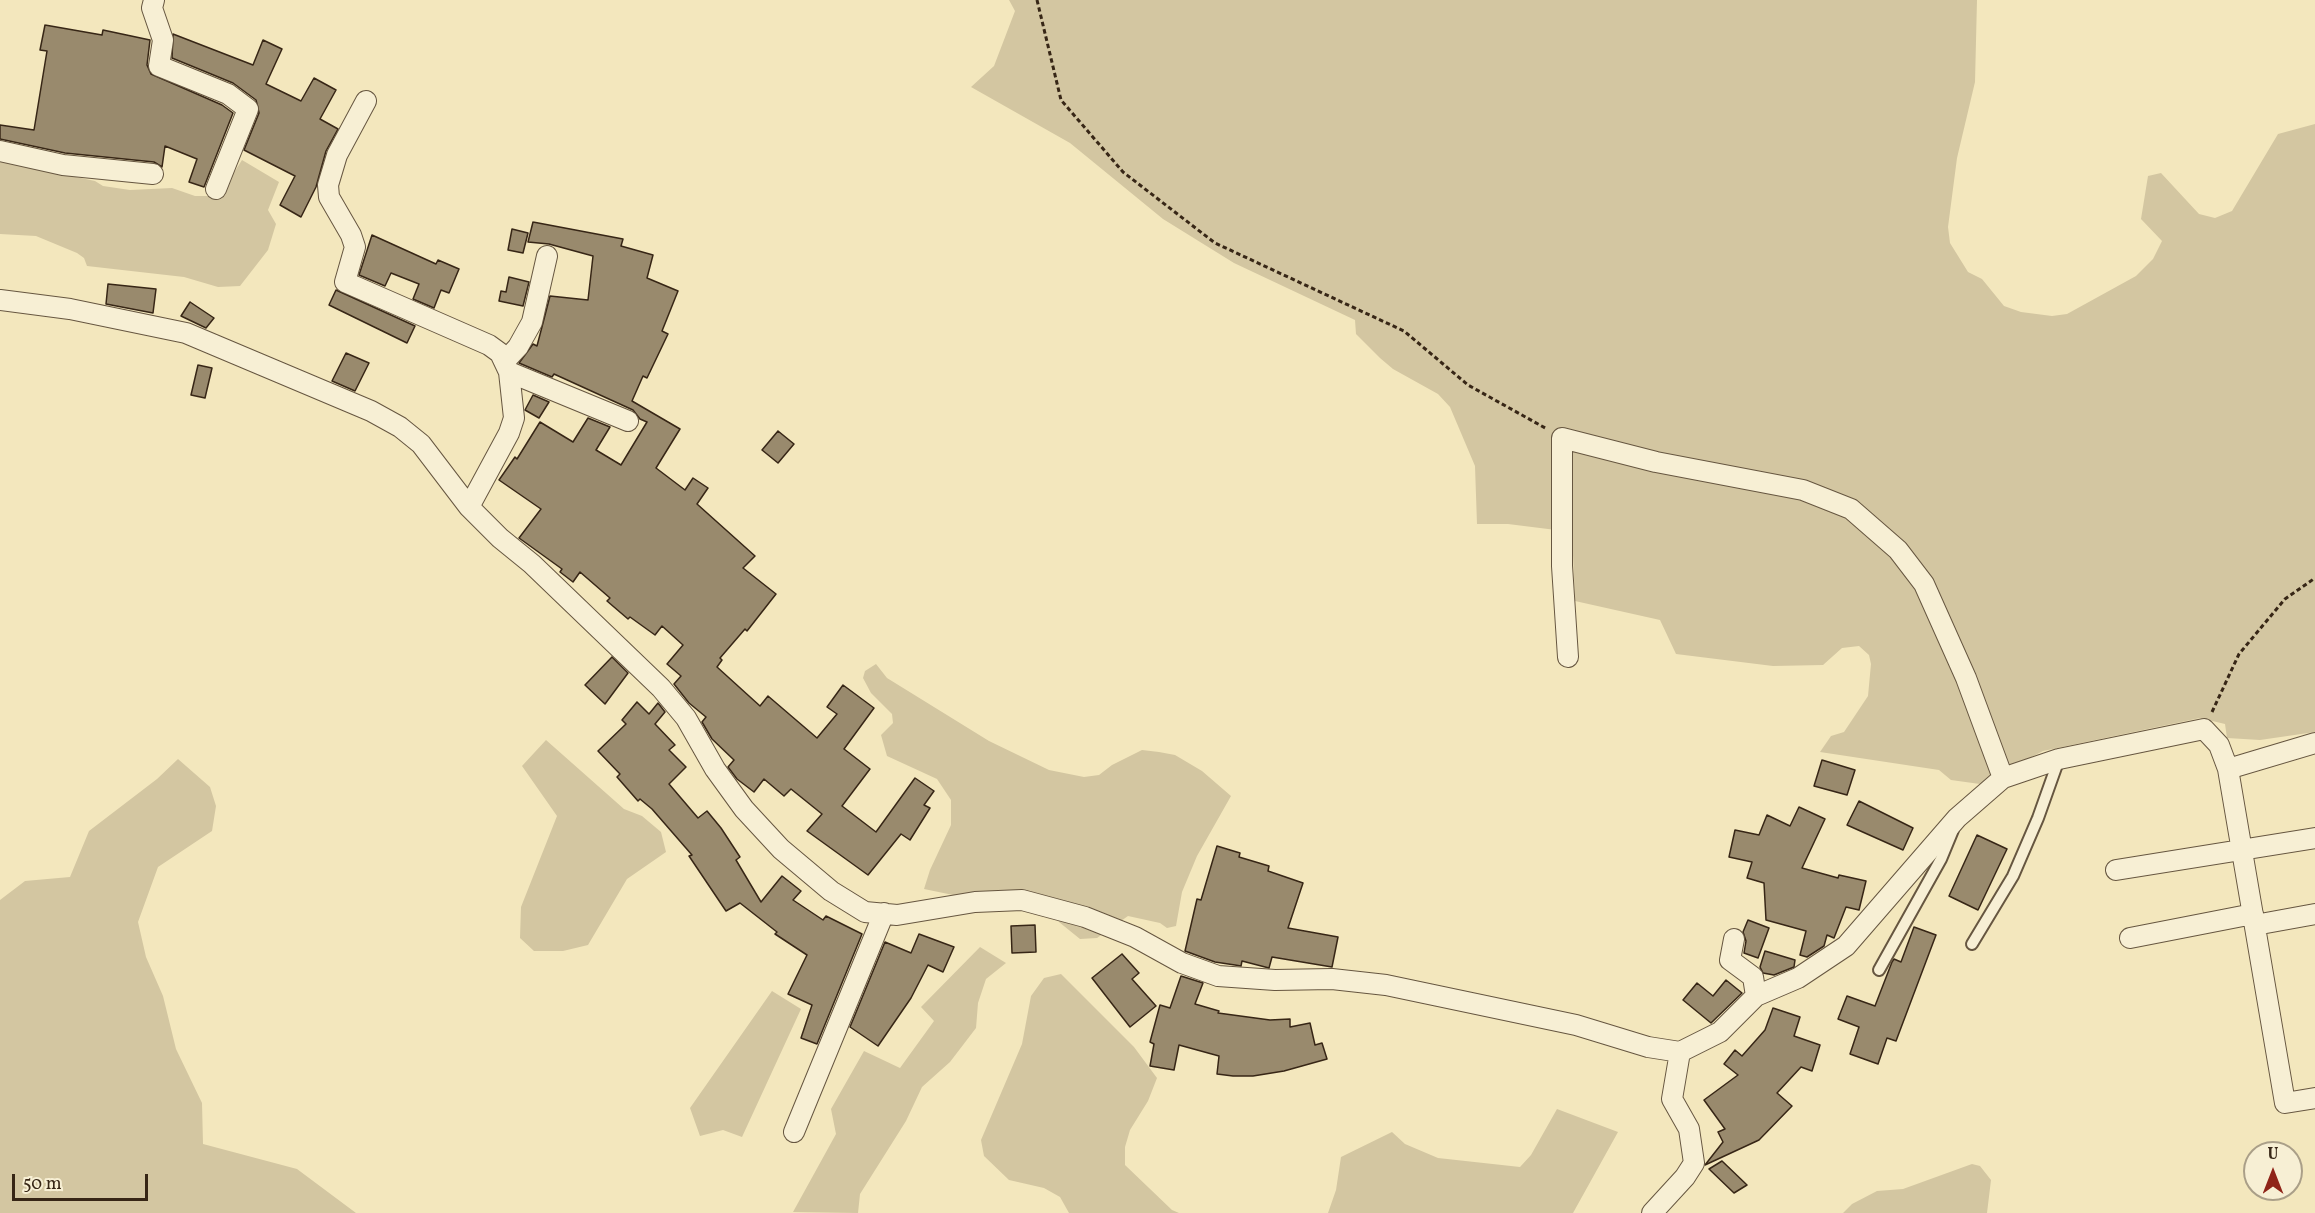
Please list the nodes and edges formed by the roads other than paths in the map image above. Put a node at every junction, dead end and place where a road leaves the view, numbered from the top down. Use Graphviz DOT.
graph roads {
  1 [pos="154,0"];
  2 [pos="366,101"];
  3 [pos="0,151"];
  4 [pos="153,174"];
  5 [pos="216,189"];
  6 [pos="547,256"];
  7 [pos="0,300"];
  8 [pos="507,366"];
  9 [pos="628,422"];
  10 [pos="469,507"];
  11 [pos="1568,657"];
  12 [pos="2315,743"];
  13 [pos="2059,759"];
  14 [pos="2228,769"];
  15 [pos="2003,778"];
  16 [pos="1958,818"];
  17 [pos="2315,838"];
  18 [pos="2242,849"];
  19 [pos="2116,870"];
  20 [pos="884,913"];
  21 [pos="2315,914"];
  22 [pos="2254,920"];
  23 [pos="2130,938"];
  24 [pos="1734,939"];
  25 [pos="1972,944"];
  26 [pos="1879,970"];
  27 [pos="1756,996"];
  28 [pos="1680,1052"];
  29 [pos="2315,1098"];
  30 [pos="794,1132"];
  31 [pos="1652,1213"];
  1 -- 5 [label="street"];
  2 -- 8 [label="street"];
  3 -- 4 [label="street"];
  6 -- 8 [label="street"];
  7 -- 10 [label="street"];
  8 -- 9 [label="street"];
  8 -- 10 [label="street"];
  10 -- 20 [label="street"];
  11 -- 15 [label="street"];
  12 -- 14 [label="street"];
  13 -- 14 [label="street"];
  13 -- 15 [label="street"];
  13 -- 25 [label="lane"];
  14 -- 18 [label="street"];
  15 -- 16 [label="street"];
  16 -- 26 [label="lane"];
  16 -- 27 [label="street"];
  17 -- 18 [label="street"];
  18 -- 19 [label="street"];
  18 -- 22 [label="street"];
  20 -- 28 [label="street"];
  20 -- 30 [label="street"];
  21 -- 22 [label="street"];
  22 -- 23 [label="street"];
  22 -- 29 [label="street"];
  24 -- 27 [label="street"];
  27 -- 28 [label="street"];
  28 -- 31 [label="street"];
}
